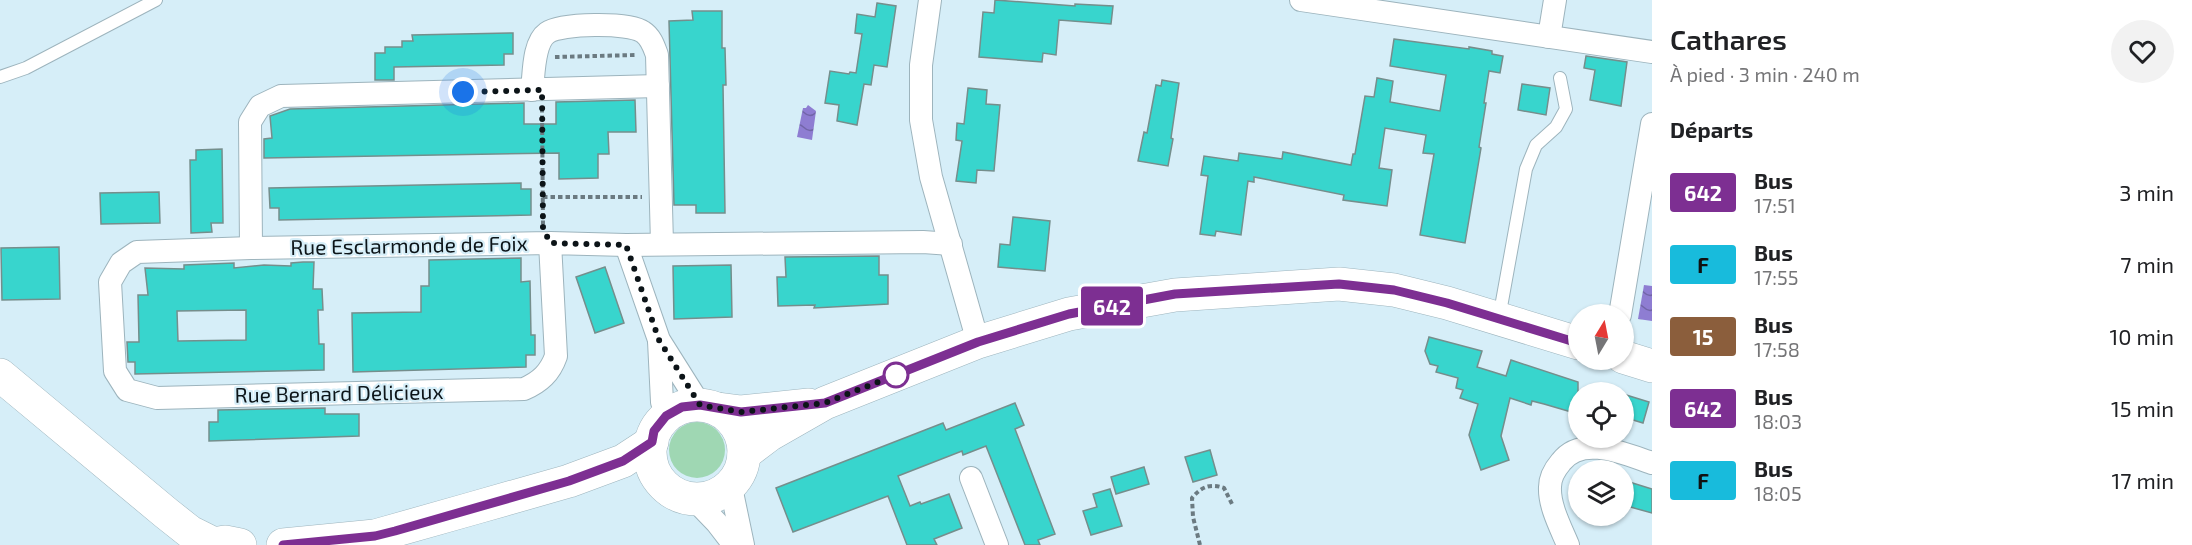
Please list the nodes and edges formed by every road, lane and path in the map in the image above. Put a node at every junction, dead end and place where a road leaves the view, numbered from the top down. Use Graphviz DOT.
graph roads {
  1 [pos="156,0"];
  2 [pos="930,0"];
  3 [pos="1301,0"];
  4 [pos="1555,0"];
  5 [pos="1413,9"];
  6 [pos="1550,38"];
  7 [pos="1652,52"];
  8 [pos="657,55"];
  9 [pos="537,57"];
  10 [pos="0,77"];
  11 [pos="1560,78"];
  12 [pos="658,86"];
  13 [pos="537,90"];
  14 [pos="1652,124"];
  15 [pos="642,186"];
  16 [pos="543,197"];
  17 [pos="550,243"];
  18 [pos="662,244"];
  19 [pos="951,244"];
  20 [pos="626,245"];
  21 [pos="251,248"];
  22 [pos="121,263"];
  23 [pos="1622,304"];
  24 [pos="1498,319"];
  25 [pos="659,340"];
  26 [pos="1568,340"];
  27 [pos="978,342"];
  28 [pos="1634,360"];
  29 [pos="1652,366"];
  30 [pos="0,375"];
  31 [pos="825,403"];
  32 [pos="709,407"];
  33 [pos="659,429"];
  34 [pos="744,454"];
  35 [pos="1652,463"];
  36 [pos="970,478"];
  37 [pos="662,483"];
  38 [pos="729,487"];
  39 [pos="694,499"];
  40 [pos="1233,506"];
  41 [pos="220,544"];
  42 [pos="283,545"];
  43 [pos="405,545"];
  44 [pos="734,545"];
  45 [pos="743,545"];
  46 [pos="997,545"];
  47 [pos="1200,545"];
  48 [pos="1568,545"];
  1 -- 10 [label="lane"];
  2 -- 19 [label="street"];
  3 -- 5 [label="street"];
  4 -- 6 [label="street"];
  5 -- 6 [label="street"];
  6 -- 7 [label="street"];
  8 -- 9 [label="path"];
  8 -- 9 [label="street"];
  8 -- 12 [label="street"];
  9 -- 13 [label="street"];
  11 -- 24 [label="lane"];
  12 -- 13 [label="street"];
  12 -- 18 [label="street"];
  13 -- 16 [label="path"];
  13 -- 21 [label="street"];
  14 -- 23 [label="street"];
  15 -- 16 [label="path"];
  16 -- 17 [label="path"];
  17 -- 20 [label="street, Rue Esclarmonde de Foix"];
  17 -- 21 [label="street, Rue Esclarmonde de Foix"];
  17 -- 22 [label="street, Rue Bernard Délicieux"];
  18 -- 19 [label="street, Rue Esclarmonde de Foix"];
  18 -- 20 [label="street, Rue Esclarmonde de Foix"];
  19 -- 27 [label="street"];
  20 -- 25 [label="street"];
  21 -- 22 [label="street, Rue Esclarmonde de Foix"];
  24 -- 26 [label="main road"];
  24 -- 27 [label="main road"];
  25 -- 32 [label="street"];
  25 -- 33 [label="street"];
  27 -- 31 [label="main road"];
  28 -- 29 [label="main road"];
  30 -- 41 [label="main road"];
  31 -- 32 [label="main road"];
  31 -- 34 [label="main road"];
  32 -- 33 [label="main road"];
  32 -- 34 [label="main road"];
  33 -- 37 [label="main road"];
  33 -- 42 [label="main road"];
  34 -- 38 [label="main road"];
  35 -- 48 [label="street"];
  36 -- 46 [label="street"];
  37 -- 39 [label="main road"];
  37 -- 43 [label="main road"];
  38 -- 39 [label="main road"];
  38 -- 45 [label="street"];
  39 -- 44 [label="street"];
  40 -- 47 [label="path"];
}
